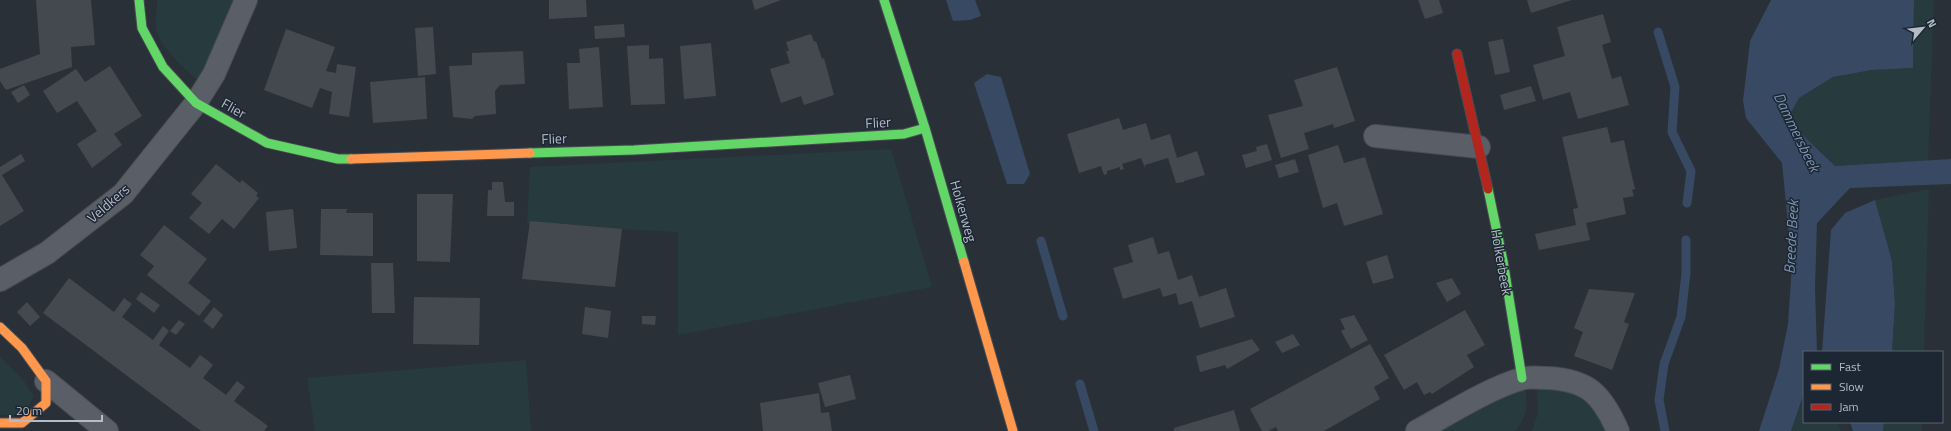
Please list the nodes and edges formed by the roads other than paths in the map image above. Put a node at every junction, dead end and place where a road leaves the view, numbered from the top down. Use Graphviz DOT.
graph roads {
  1 [pos="139,0"];
  2 [pos="246,0"];
  3 [pos="884,0"];
  4 [pos="1457,54"];
  5 [pos="196,103"];
  6 [pos="925,128"];
  7 [pos="1375,136"];
  8 [pos="1479,148"];
  9 [pos="0,280"];
  10 [pos="0,327"];
  11 [pos="1522,378"];
  12 [pos="46,382"];
  13 [pos="0,423"];
  14 [pos="108,431"];
  15 [pos="1013,431"];
  16 [pos="1417,431"];
  17 [pos="1618,431"];
  1 -- 5 [label="street"];
  2 -- 5 [label="street, Veldkers"];
  3 -- 6 [label="street, Holkerweg"];
  4 -- 8 [label="street, Holkerbeek"];
  5 -- 6 [label="street, Flier"];
  5 -- 9 [label="street, Veldkers"];
  6 -- 15 [label="street, Holkerweg"];
  7 -- 8 [label="street"];
  8 -- 11 [label="street, Holkerbeek"];
  10 -- 12 [label="street"];
  11 -- 16 [label="street"];
  11 -- 17 [label="street"];
  12 -- 13 [label="street"];
  12 -- 14 [label="street"];
}
